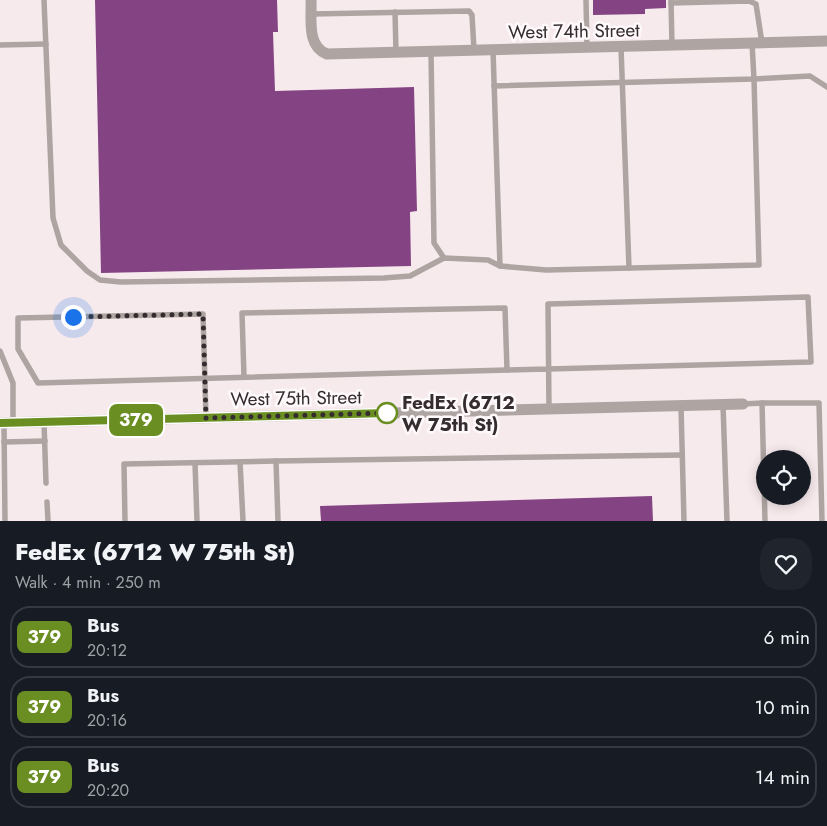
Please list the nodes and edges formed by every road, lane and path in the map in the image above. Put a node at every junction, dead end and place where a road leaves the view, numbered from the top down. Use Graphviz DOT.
graph roads {
  1 [pos="44,0"];
  2 [pos="311,0"];
  3 [pos="586,0"];
  4 [pos="671,1"];
  5 [pos="394,12"];
  6 [pos="312,14"];
  7 [pos="827,41"];
  8 [pos="757,43"];
  9 [pos="46,44"];
  10 [pos="0,45"];
  11 [pos="672,46"];
  12 [pos="621,47"];
  13 [pos="587,48"];
  14 [pos="474,50"];
  15 [pos="493,50"];
  16 [pos="396,52"];
  17 [pos="431,52"];
  18 [pos="754,78"];
  19 [pos="623,82"];
  20 [pos="494,86"];
  21 [pos="827,87"];
  22 [pos="444,258"];
  23 [pos="500,266"];
  24 [pos="629,268"];
  25 [pos="0,351"];
  26 [pos="548,369"];
  27 [pos="507,370"];
  28 [pos="244,377"];
  29 [pos="205,378"];
  30 [pos="743,404"];
  31 [pos="762,404"];
  32 [pos="723,405"];
  33 [pos="549,409"];
  34 [pos="681,410"];
  35 [pos="206,418"];
  36 [pos="44,422"];
  37 [pos="6,423"];
  38 [pos="45,441"];
  39 [pos="4,442"];
  40 [pos="824,449"];
  41 [pos="682,455"];
  42 [pos="276,461"];
  43 [pos="240,462"];
  44 [pos="195,463"];
  45 [pos="46,483"];
  46 [pos="47,502"];
  47 [pos="5,521"];
  48 [pos="48,521"];
  49 [pos="125,521"];
  50 [pos="196,521"];
  51 [pos="243,521"];
  52 [pos="278,521"];
  53 [pos="684,521"];
  54 [pos="727,521"];
  55 [pos="765,521"];
  56 [pos="822,521"];
  1 -- 9 [label="lane"];
  2 -- 6 [label="street"];
  3 -- 13 [label="lane"];
  4 -- 8 [label="lane"];
  4 -- 11 [label="lane"];
  5 -- 6 [label="lane"];
  5 -- 14 [label="lane"];
  5 -- 16 [label="lane"];
  6 -- 16 [label="street, West 74th Street"];
  7 -- 8 [label="street, West 74th Street"];
  8 -- 11 [label="street, West 74th Street"];
  8 -- 18 [label="lane"];
  9 -- 10 [label="lane"];
  9 -- 22 [label="lane"];
  11 -- 12 [label="street, West 74th Street"];
  12 -- 13 [label="street, West 74th Street"];
  12 -- 19 [label="lane"];
  13 -- 15 [label="street, West 74th Street"];
  14 -- 15 [label="street, West 74th Street"];
  14 -- 17 [label="street, West 74th Street"];
  15 -- 20 [label="lane"];
  16 -- 17 [label="street, West 74th Street"];
  17 -- 22 [label="lane"];
  18 -- 19 [label="lane"];
  18 -- 21 [label="lane"];
  18 -- 24 [label="lane"];
  19 -- 20 [label="lane"];
  19 -- 24 [label="lane"];
  20 -- 23 [label="lane"];
  22 -- 23 [label="lane"];
  23 -- 24 [label="lane"];
  25 -- 37 [label="lane"];
  26 -- 26 [label="lane"];
  26 -- 27 [label="lane"];
  26 -- 33 [label="lane"];
  27 -- 28 [label="lane"];
  27 -- 28 [label="lane"];
  28 -- 29 [label="lane"];
  29 -- 29 [label="lane"];
  29 -- 35 [label="lane"];
  30 -- 31 [label="lane"];
  30 -- 32 [label="street, West 75th Street"];
  31 -- 40 [label="lane"];
  31 -- 55 [label="lane"];
  32 -- 34 [label="street, West 75th Street"];
  32 -- 54 [label="lane"];
  33 -- 34 [label="street, West 75th Street"];
  33 -- 35 [label="street, West 75th Street"];
  34 -- 41 [label="lane"];
  35 -- 36 [label="street, West 75th Street"];
  36 -- 37 [label="street, West 75th Street"];
  36 -- 38 [label="lane"];
  37 -- 39 [label="lane"];
  38 -- 39 [label="lane"];
  38 -- 45 [label="lane"];
  39 -- 47 [label="lane"];
  40 -- 56 [label="lane"];
  41 -- 42 [label="lane"];
  41 -- 53 [label="lane"];
  42 -- 43 [label="lane"];
  42 -- 52 [label="lane"];
  43 -- 44 [label="lane"];
  43 -- 51 [label="lane"];
  44 -- 49 [label="lane"];
  44 -- 50 [label="lane"];
  46 -- 48 [label="lane"];
}
